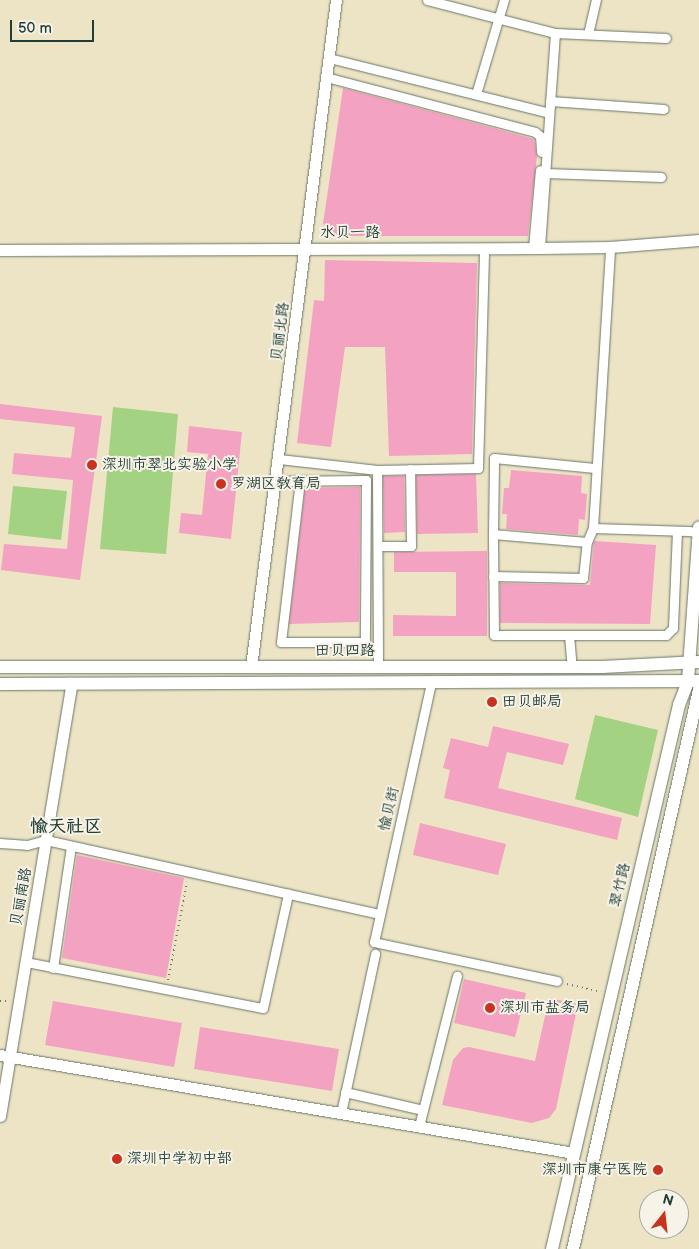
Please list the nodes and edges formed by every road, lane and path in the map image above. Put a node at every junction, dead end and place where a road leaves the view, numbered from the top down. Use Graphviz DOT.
graph roads {
  1 [pos="336,0"];
  2 [pos="426,0"];
  3 [pos="504,0"];
  4 [pos="596,0"];
  5 [pos="499,19"];
  6 [pos="555,33"];
  7 [pos="588,34"];
  8 [pos="666,38"];
  9 [pos="329,58"];
  10 [pos="326,76"];
  11 [pos="476,94"];
  12 [pos="550,101"];
  13 [pos="664,109"];
  14 [pos="549,114"];
  15 [pos="545,173"];
  16 [pos="661,178"];
  17 [pos="699,240"];
  18 [pos="610,247"];
  19 [pos="484,248"];
  20 [pos="536,248"];
  21 [pos="306,249"];
  22 [pos="0,250"];
  23 [pos="278,459"];
  24 [pos="594,468"];
  25 [pos="410,469"];
  26 [pos="377,470"];
  27 [pos="275,481"];
  28 [pos="300,481"];
  29 [pos="699,527"];
  30 [pos="593,528"];
  31 [pos="677,531"];
  32 [pos="699,532"];
  33 [pos="493,534"];
  34 [pos="587,542"];
  35 [pos="378,546"];
  36 [pos="494,576"];
  37 [pos="569,635"];
  38 [pos="694,663"];
  39 [pos="572,666"];
  40 [pos="0,667"];
  41 [pos="251,667"];
  42 [pos="602,667"];
  43 [pos="378,668"];
  44 [pos="694,681"];
  45 [pos="601,682"];
  46 [pos="431,683"];
  47 [pos="0,684"];
  48 [pos="72,684"];
  49 [pos="699,690"];
  50 [pos="46,840"];
  51 [pos="0,843"];
  52 [pos="71,846"];
  53 [pos="189,872"];
  54 [pos="288,894"];
  55 [pos="380,914"];
  56 [pos="375,954"];
  57 [pos="26,962"];
  58 [pos="52,968"];
  59 [pos="457,976"];
  60 [pos="557,981"];
  61 [pos="576,985"];
  62 [pos="166,989"];
  63 [pos="611,994"];
  64 [pos="5,1055"];
  65 [pos="345,1092"];
  66 [pos="424,1110"];
  67 [pos="341,1113"];
  68 [pos="0,1116"];
  69 [pos="419,1126"];
  70 [pos="574,1153"];
  71 [pos="552,1249"];
  72 [pos="573,1249"];
  1 -- 9 [label="street, 贝丽北路"];
  2 -- 5 [label="street"];
  3 -- 5 [label="street"];
  4 -- 7 [label="street"];
  5 -- 6 [label="street"];
  5 -- 11 [label="street"];
  6 -- 7 [label="street"];
  6 -- 12 [label="street"];
  7 -- 8 [label="street"];
  9 -- 10 [label="street, 贝丽北路"];
  9 -- 11 [label="street"];
  10 -- 20 [label="street"];
  10 -- 21 [label="street, 贝丽北路"];
  11 -- 14 [label="street"];
  12 -- 13 [label="street"];
  12 -- 14 [label="street"];
  14 -- 15 [label="street"];
  15 -- 16 [label="street"];
  15 -- 20 [label="street"];
  17 -- 18 [label="street, 水贝一路"];
  18 -- 20 [label="street, 水贝一路"];
  18 -- 24 [label="street"];
  19 -- 20 [label="street, 水贝一路"];
  19 -- 21 [label="street, 水贝一路"];
  19 -- 25 [label="street"];
  21 -- 22 [label="street, 水贝一路"];
  21 -- 23 [label="street, 贝丽北路"];
  23 -- 26 [label="street"];
  23 -- 27 [label="street, 贝丽北路"];
  24 -- 30 [label="street"];
  24 -- 33 [label="street"];
  25 -- 26 [label="street"];
  25 -- 35 [label="street"];
  26 -- 35 [label="street"];
  27 -- 28 [label="street"];
  27 -- 41 [label="street, 贝丽北路"];
  28 -- 28 [label="street"];
  29 -- 32 [label="main road, 翠竹路"];
  30 -- 31 [label="street"];
  30 -- 34 [label="street"];
  31 -- 32 [label="street"];
  31 -- 37 [label="street"];
  32 -- 38 [label="main road, 翠竹路"];
  33 -- 34 [label="street"];
  33 -- 36 [label="street"];
  34 -- 36 [label="street"];
  35 -- 43 [label="street"];
  36 -- 37 [label="street"];
  37 -- 39 [label="street"];
  38 -- 42 [label="main road, 田贝四路"];
  38 -- 44 [label="main road, 翠竹路"];
  39 -- 42 [label="main road, 田贝四路"];
  39 -- 43 [label="main road, 田贝四路"];
  40 -- 41 [label="main road, 田贝四路"];
  41 -- 43 [label="main road, 田贝四路"];
  42 -- 45 [label="street"];
  44 -- 45 [label="main road"];
  44 -- 63 [label="main road, 翠竹路"];
  45 -- 46 [label="main road"];
  46 -- 48 [label="main road"];
  46 -- 55 [label="street, 愉贝街"];
  47 -- 48 [label="main road"];
  48 -- 50 [label="street, 贝丽南路"];
  49 -- 72 [label="main road"];
  50 -- 51 [label="street"];
  50 -- 52 [label="street"];
  50 -- 57 [label="street, 贝丽南路"];
  52 -- 53 [label="street"];
  52 -- 58 [label="street"];
  53 -- 54 [label="street"];
  53 -- 62 [label="path"];
  54 -- 55 [label="street"];
  54 -- 62 [label="street"];
  55 -- 60 [label="street, 愉贝街"];
  56 -- 65 [label="street"];
  57 -- 58 [label="street"];
  57 -- 64 [label="street, 贝丽南路"];
  58 -- 62 [label="street"];
  59 -- 66 [label="street"];
  61 -- 63 [label="path"];
  63 -- 70 [label="main road, 翠竹路"];
  64 -- 67 [label="street"];
  64 -- 68 [label="street, 贝丽南路"];
  65 -- 66 [label="street"];
  65 -- 67 [label="street"];
  66 -- 69 [label="street"];
  67 -- 69 [label="street"];
  69 -- 70 [label="street"];
  70 -- 71 [label="main road, 翠竹路"];
}
